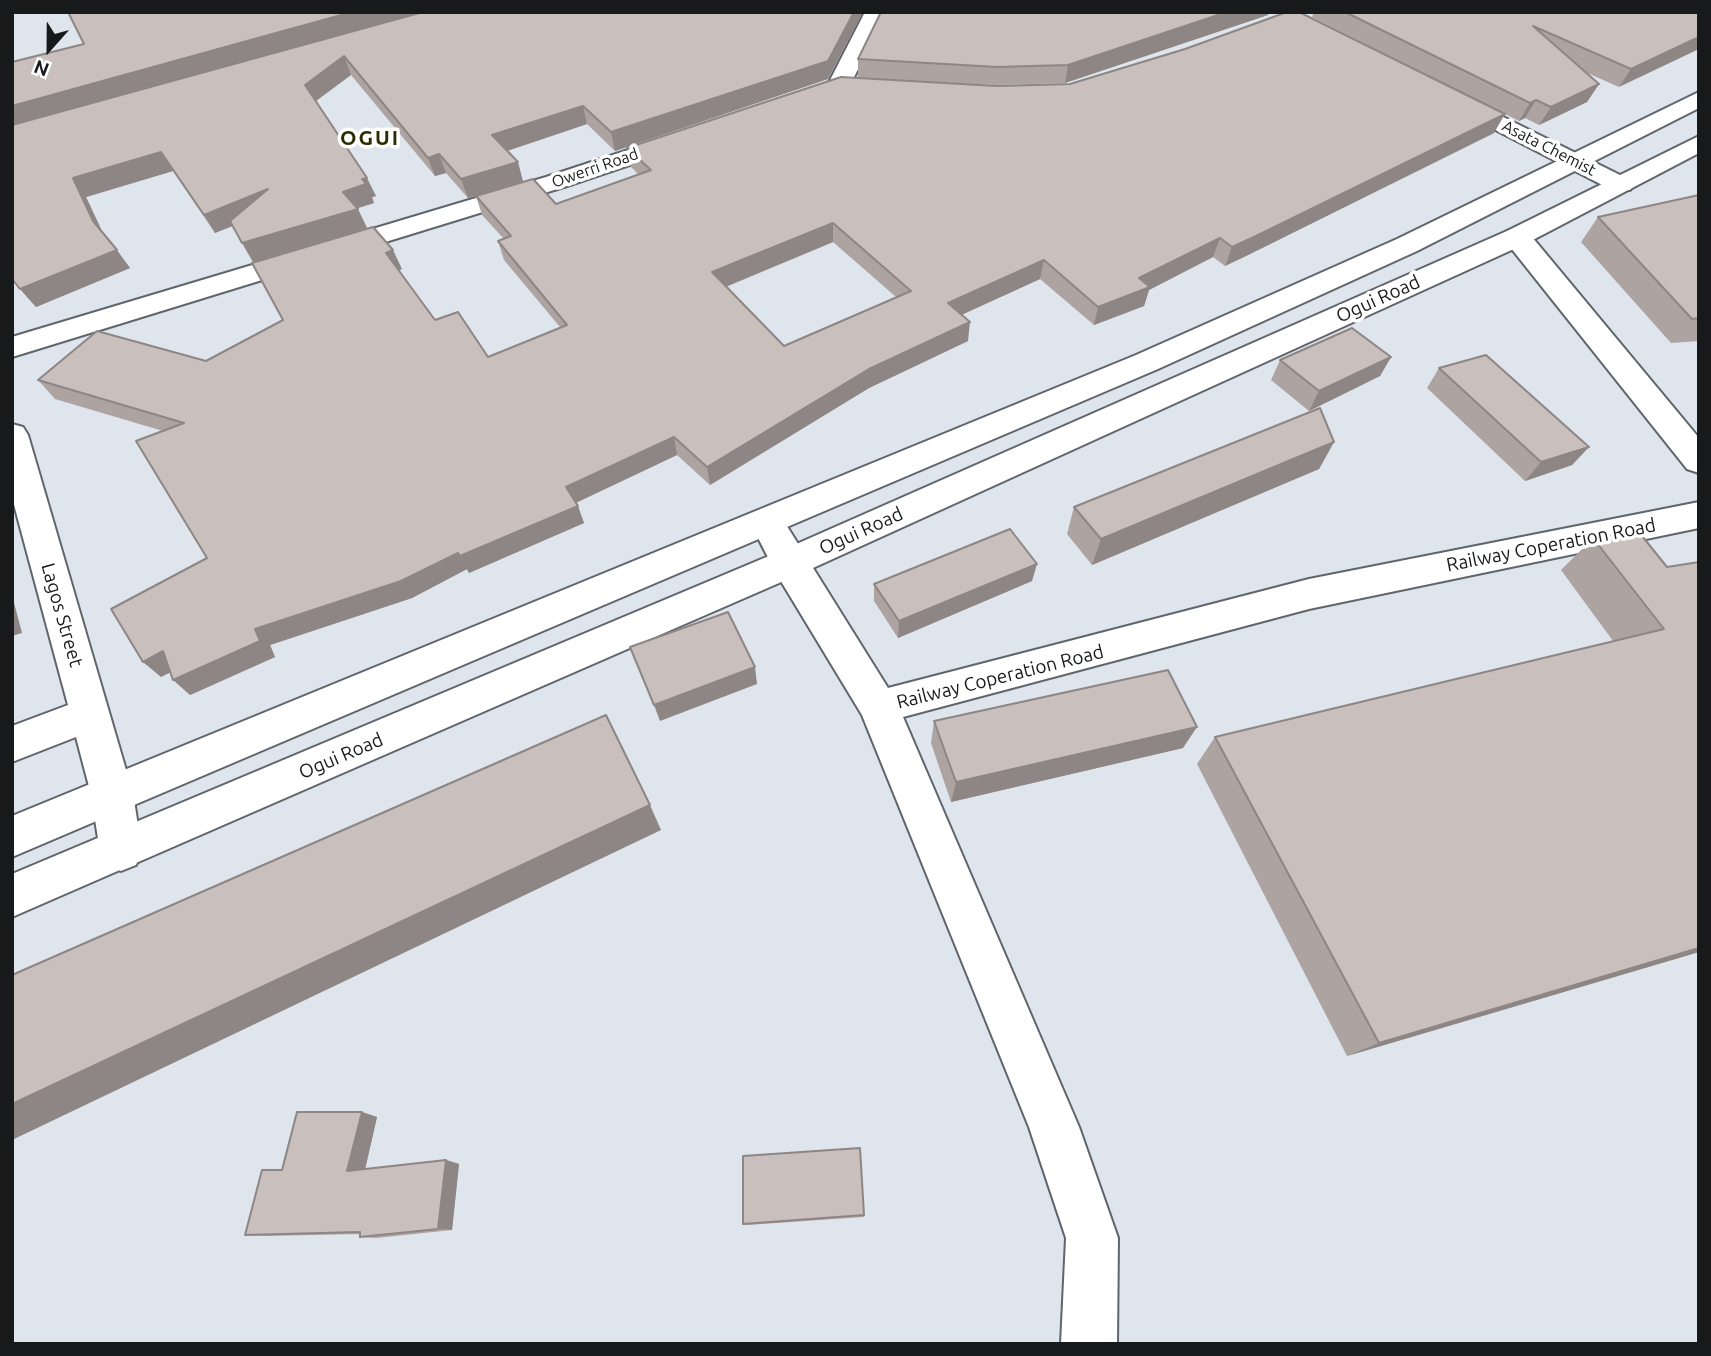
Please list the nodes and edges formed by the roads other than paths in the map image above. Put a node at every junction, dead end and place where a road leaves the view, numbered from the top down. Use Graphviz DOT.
graph roads {
  1 [pos="876,12"];
  2 [pos="1439,92"];
  3 [pos="813,94"];
  4 [pos="1699,99"];
  5 [pos="697,134"];
  6 [pos="1699,143"];
  7 [pos="1576,161"];
  8 [pos="1620,186"];
  9 [pos="1517,237"];
  10 [pos="12,347"];
  11 [pos="12,435"];
  12 [pos="1699,461"];
  13 [pos="1699,515"];
  14 [pos="768,524"];
  15 [pos="789,563"];
  16 [pos="879,708"];
  17 [pos="90,714"];
  18 [pos="12,744"];
  19 [pos="112,794"];
  20 [pos="12,837"];
  21 [pos="121,851"];
  22 [pos="12,896"];
  23 [pos="1089,1344"];
  1 -- 3 [label="main road"];
  2 -- 7 [label="main road, Asata Chemist"];
  4 -- 7 [label="main road, Ogui Road"];
  5 -- 10 [label="main road, Owerri Road"];
  6 -- 8 [label="main road, Ogui Road"];
  7 -- 8 [label="main road, Asata Chemist"];
  7 -- 14 [label="main road, Ogui Road"];
  8 -- 9 [label="main road, Ogui Road"];
  9 -- 12 [label="main road"];
  9 -- 15 [label="main road, Ogui Road"];
  11 -- 17 [label="main road, Lagos Street"];
  13 -- 16 [label="main road, Railway Coperation Road"];
  14 -- 15 [label="main road"];
  14 -- 19 [label="main road, Ogui Road"];
  15 -- 16 [label="main road"];
  15 -- 21 [label="main road, Ogui Road"];
  16 -- 23 [label="main road, Railway Coperation Road"];
  17 -- 18 [label="main road"];
  17 -- 19 [label="main road, Lagos Street"];
  19 -- 20 [label="main road, Ogui Road"];
  19 -- 21 [label="main road, Lagos Street"];
  21 -- 22 [label="main road, Ogui Road"];
}
